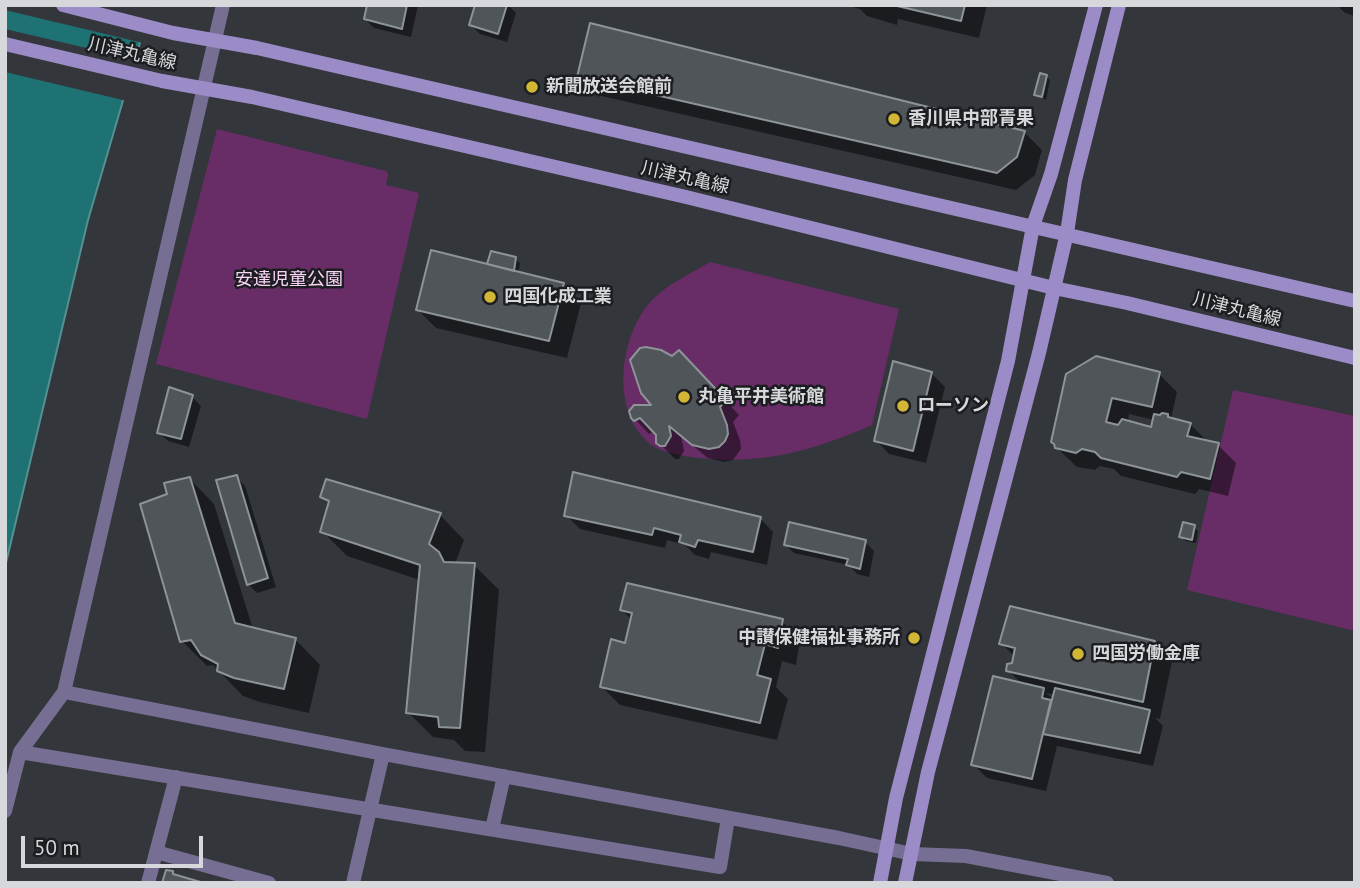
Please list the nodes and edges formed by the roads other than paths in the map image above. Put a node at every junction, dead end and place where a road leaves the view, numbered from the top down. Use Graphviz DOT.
graph roads {
  1 [pos="63,5"];
  2 [pos="223,5"];
  3 [pos="1096,5"];
  4 [pos="1119,5"];
  5 [pos="215,41"];
  6 [pos="5,44"];
  7 [pos="205,90"];
  8 [pos="1033,226"];
  9 [pos="1067,233"];
  10 [pos="1023,280"];
  11 [pos="1054,288"];
  12 [pos="1355,301"];
  13 [pos="1355,358"];
  14 [pos="64,692"];
  15 [pos="20,752"];
  16 [pos="383,754"];
  17 [pos="503,776"];
  18 [pos="176,777"];
  19 [pos="369,809"];
  20 [pos="5,811"];
  21 [pos="728,818"];
  22 [pos="492,829"];
  23 [pos="888,849"];
  24 [pos="156,852"];
  25 [pos="912,854"];
  26 [pos="1102,882"];
  27 [pos="148,883"];
  28 [pos="270,883"];
  29 [pos="353,883"];
  30 [pos="880,883"];
  31 [pos="905,883"];
  1 -- 5 [label="main road, 川津丸亀線"];
  2 -- 5 [label="street"];
  3 -- 8 [label="main road"];
  4 -- 9 [label="main road"];
  5 -- 7 [label="street"];
  5 -- 8 [label="main road, 川津丸亀線"];
  6 -- 7 [label="main road, 川津丸亀線"];
  7 -- 10 [label="main road, 川津丸亀線"];
  7 -- 14 [label="street"];
  8 -- 9 [label="main road, 川津丸亀線"];
  8 -- 10 [label="main road"];
  9 -- 11 [label="main road"];
  9 -- 12 [label="main road, 川津丸亀線"];
  10 -- 11 [label="main road, 川津丸亀線"];
  10 -- 23 [label="main road"];
  11 -- 13 [label="main road, 川津丸亀線"];
  11 -- 25 [label="main road"];
  14 -- 15 [label="street"];
  14 -- 16 [label="street"];
  15 -- 18 [label="street"];
  15 -- 20 [label="street"];
  16 -- 17 [label="street"];
  16 -- 19 [label="street"];
  17 -- 21 [label="street"];
  17 -- 22 [label="street"];
  18 -- 19 [label="street"];
  18 -- 24 [label="street"];
  19 -- 22 [label="street"];
  19 -- 29 [label="street"];
  21 -- 22 [label="street"];
  21 -- 23 [label="street"];
  23 -- 25 [label="street"];
  23 -- 30 [label="main road"];
  24 -- 27 [label="street"];
  24 -- 28 [label="street"];
  25 -- 26 [label="street"];
  25 -- 31 [label="main road"];
}
